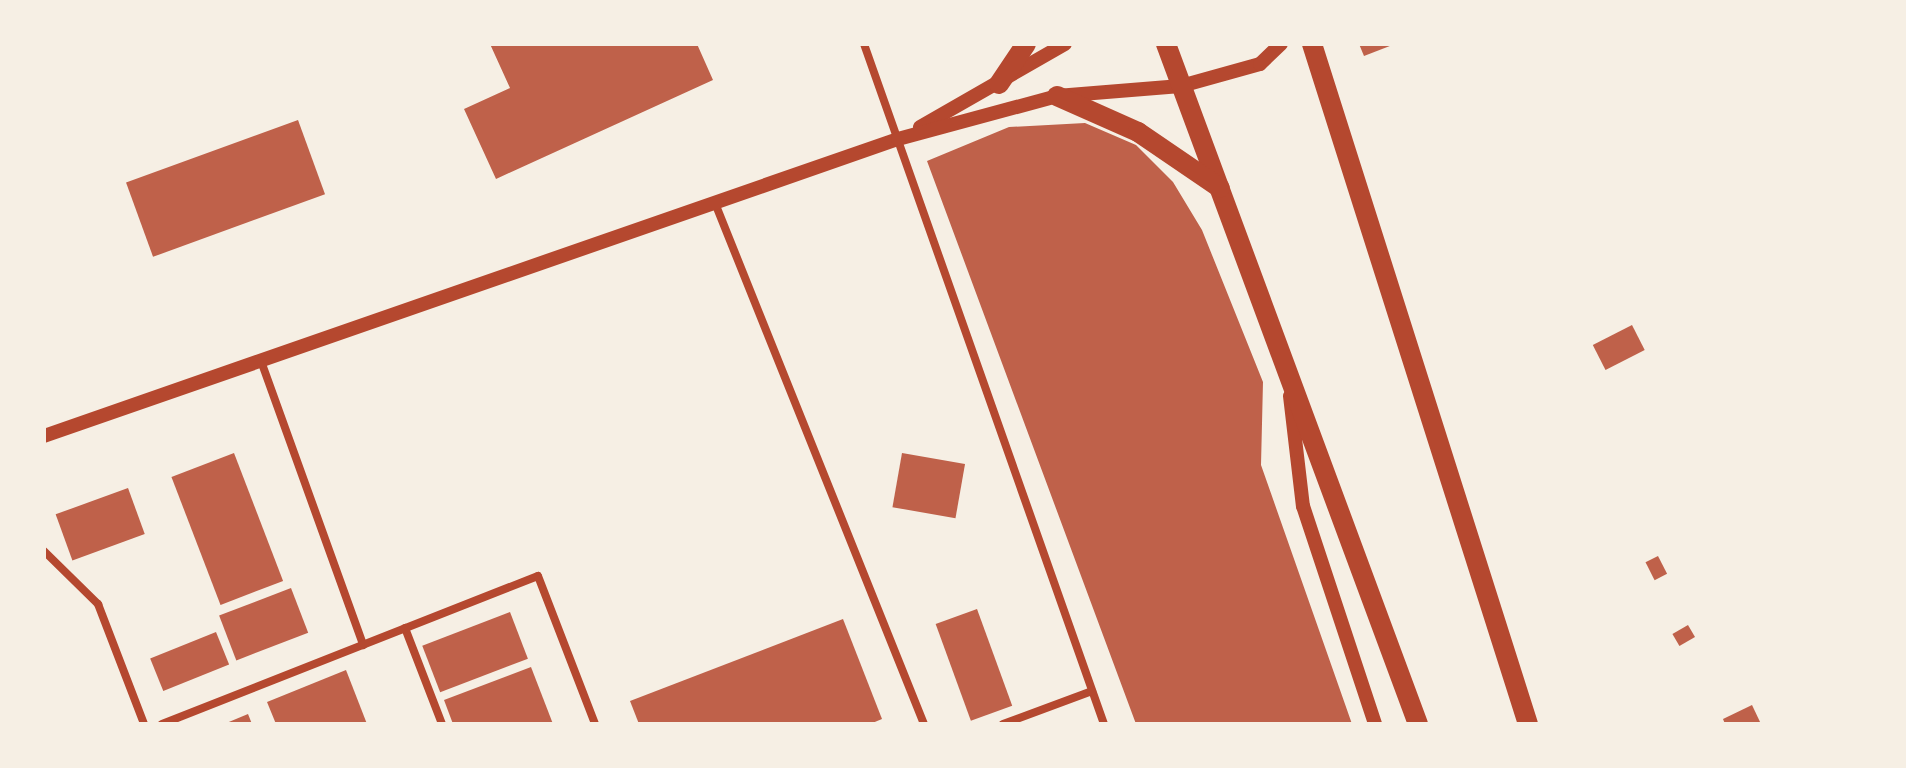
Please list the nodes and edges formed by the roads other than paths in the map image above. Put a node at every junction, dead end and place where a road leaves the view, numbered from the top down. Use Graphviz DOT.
graph roads {
  1 [pos="864,44"];
  2 [pos="1026,44"];
  3 [pos="1065,44"];
  4 [pos="1166,44"];
  5 [pos="1281,44"];
  6 [pos="1312,44"];
  7 [pos="999,84"];
  8 [pos="1181,86"];
  9 [pos="1057,96"];
  10 [pos="898,139"];
  11 [pos="1220,188"];
  12 [pos="715,203"];
  13 [pos="261,361"];
  14 [pos="1286,364"];
  15 [pos="44,436"];
  16 [pos="44,551"];
  17 [pos="405,628"];
  18 [pos="363,645"];
  19 [pos="1092,691"];
  20 [pos="144,724"];
  21 [pos="162,724"];
  22 [pos="442,724"];
  23 [pos="595,724"];
  24 [pos="924,724"];
  25 [pos="1003,724"];
  26 [pos="1104,724"];
  27 [pos="1375,724"];
  28 [pos="1418,724"];
  29 [pos="1528,724"];
  1 -- 10 [label="street"];
  2 -- 7 [label="highway"];
  3 -- 7 [label="street"];
  4 -- 8 [label="highway"];
  5 -- 8 [label="street"];
  6 -- 29 [label="highway"];
  7 -- 10 [label="street"];
  8 -- 9 [label="street"];
  8 -- 11 [label="highway"];
  9 -- 10 [label="street"];
  9 -- 11 [label="highway"];
  10 -- 12 [label="street"];
  10 -- 19 [label="street"];
  11 -- 14 [label="highway"];
  12 -- 13 [label="street"];
  12 -- 24 [label="street"];
  13 -- 15 [label="street"];
  13 -- 18 [label="street"];
  14 -- 27 [label="street"];
  14 -- 28 [label="highway"];
  16 -- 20 [label="street"];
  17 -- 18 [label="street"];
  17 -- 22 [label="street"];
  17 -- 23 [label="street"];
  18 -- 21 [label="street"];
  19 -- 25 [label="street"];
  19 -- 26 [label="street"];
}
